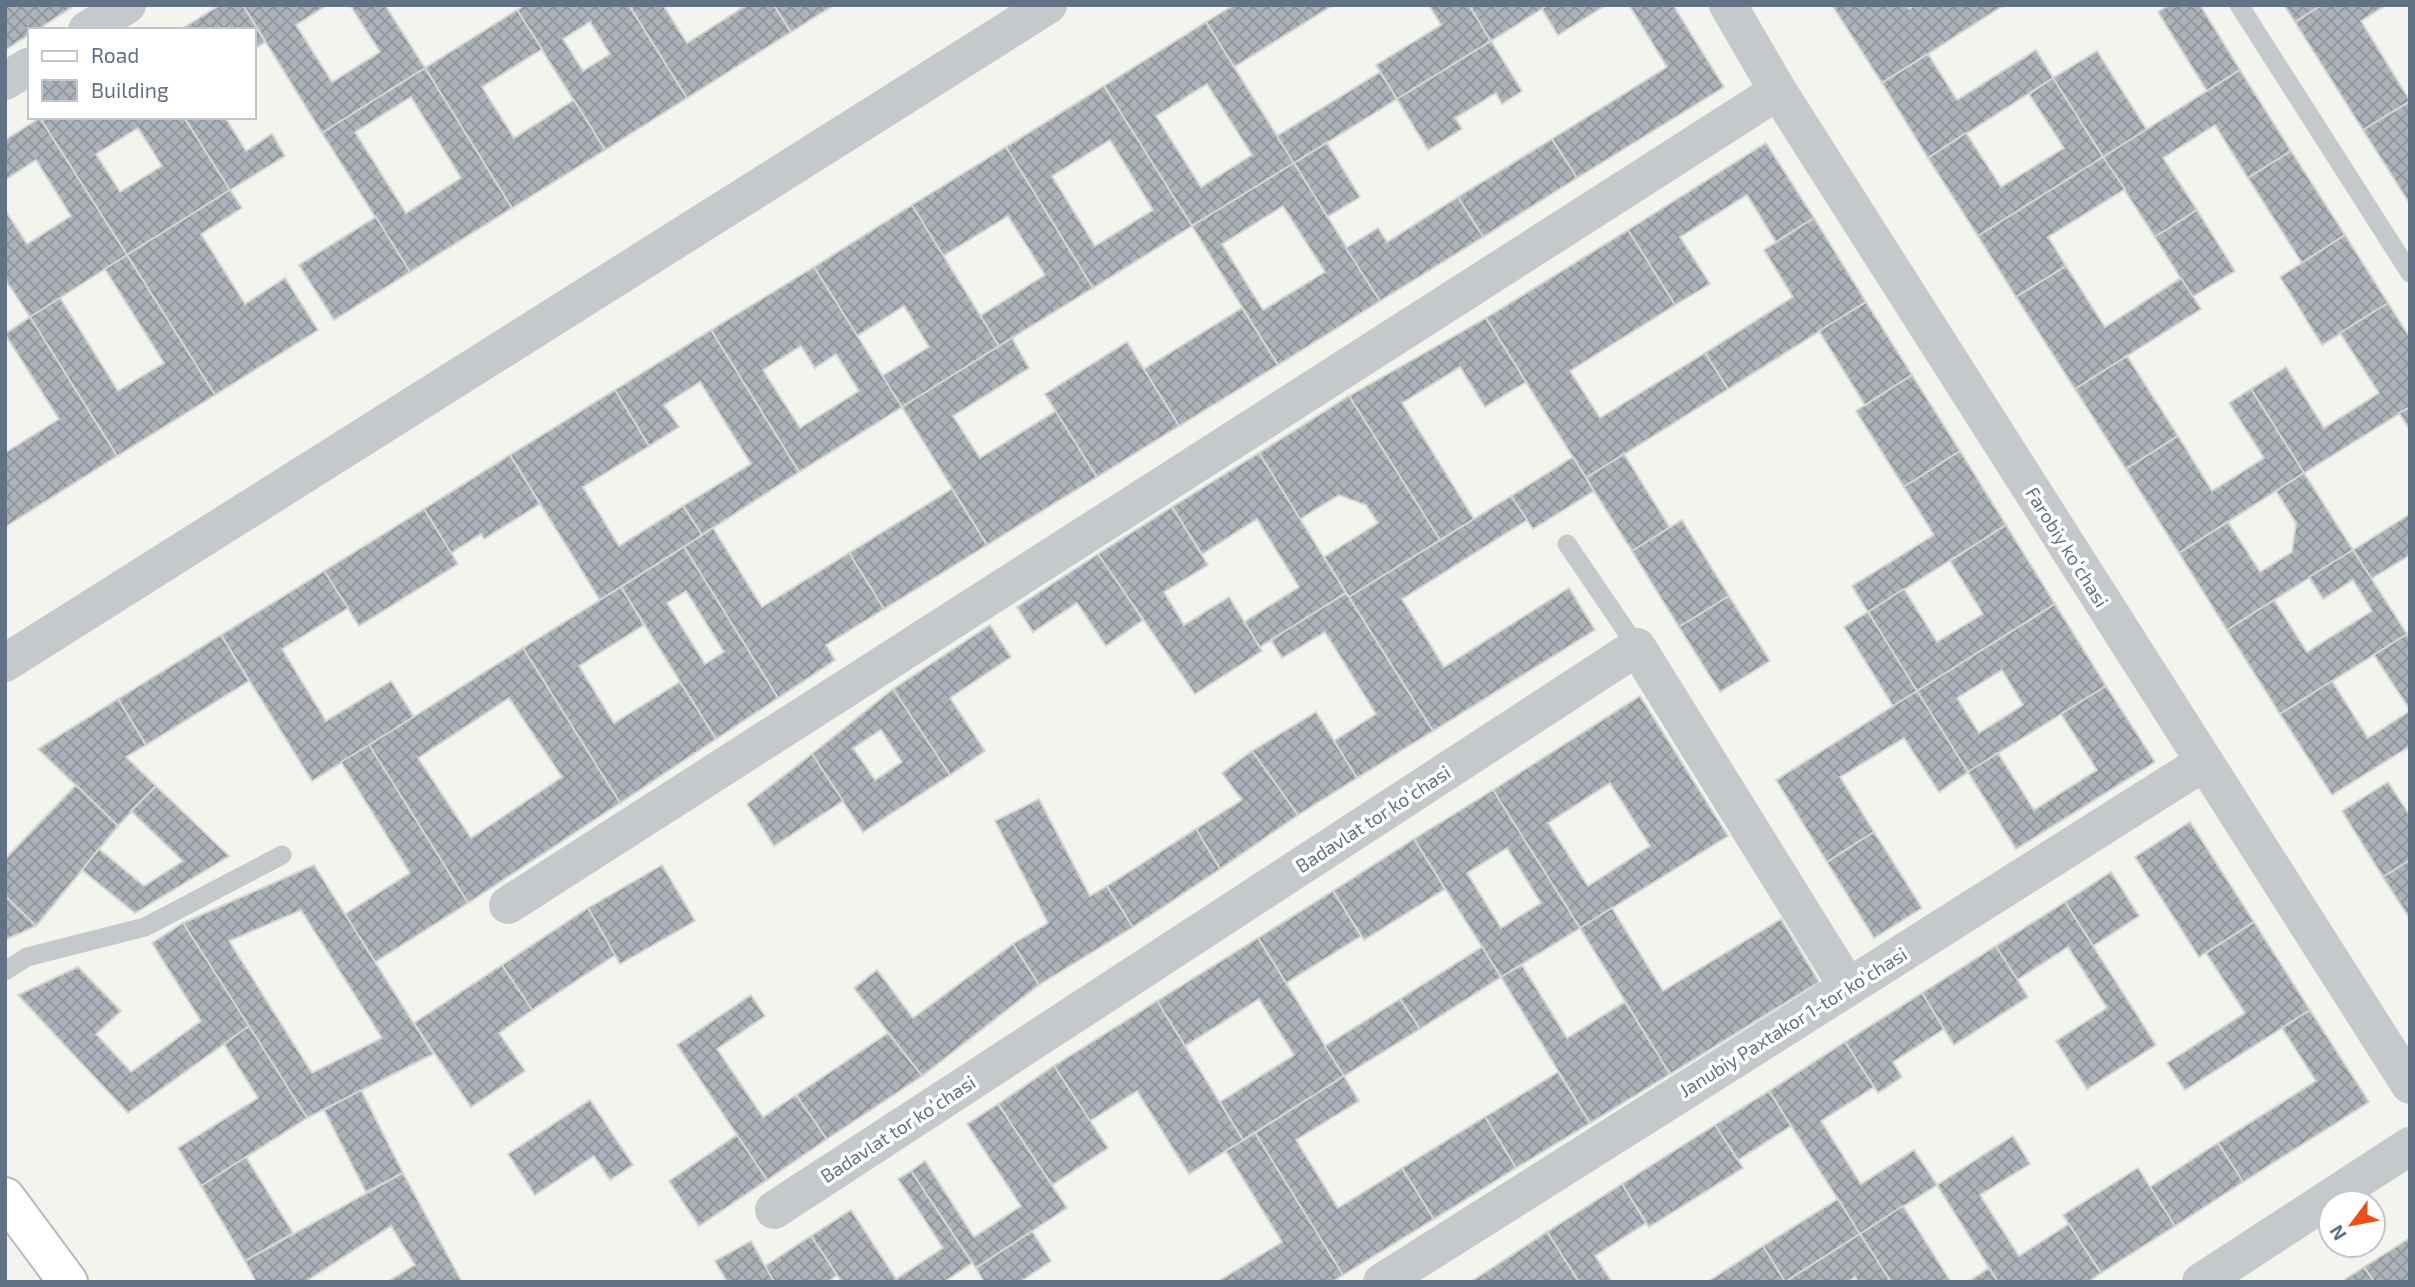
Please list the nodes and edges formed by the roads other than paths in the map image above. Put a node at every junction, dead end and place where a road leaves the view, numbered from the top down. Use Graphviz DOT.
graph roads {
  1 [pos="127,5"];
  2 [pos="1048,5"];
  3 [pos="1728,5"];
  4 [pos="2239,5"];
  5 [pos="91,28"];
  6 [pos="28,67"];
  7 [pos="5,81"];
  8 [pos="1778,91"];
  9 [pos="2410,273"];
  10 [pos="1567,544"];
  11 [pos="1637,647"];
  12 [pos="5,663"];
  13 [pos="2203,763"];
  14 [pos="282,855"];
  15 [pos="508,905"];
  16 [pos="5,971"];
  17 [pos="1848,987"];
  18 [pos="2410,1086"];
  19 [pos="2410,1146"];
  20 [pos="5,1196"];
  21 [pos="774,1210"];
  22 [pos="68,1282"];
  23 [pos="1382,1282"];
  24 [pos="2202,1282"];
  1 -- 5 [label="street"];
  2 -- 12 [label="street"];
  3 -- 8 [label="street, Farobiy koʻchasi"];
  4 -- 9 [label="lane"];
  6 -- 7 [label="street"];
  8 -- 13 [label="street, Farobiy koʻchasi"];
  8 -- 15 [label="street"];
  10 -- 11 [label="lane"];
  11 -- 17 [label="street"];
  11 -- 21 [label="street, Badavlat tor koʻchasi"];
  13 -- 17 [label="street, Janubiy Paxtakor 1-tor koʻchasi"];
  13 -- 18 [label="street, Farobiy koʻchasi"];
  14 -- 16 [label="lane"];
  17 -- 23 [label="street, Janubiy Paxtakor 1-tor koʻchasi"];
  19 -- 24 [label="street"];
  20 -- 22 [label="main road"];
}
